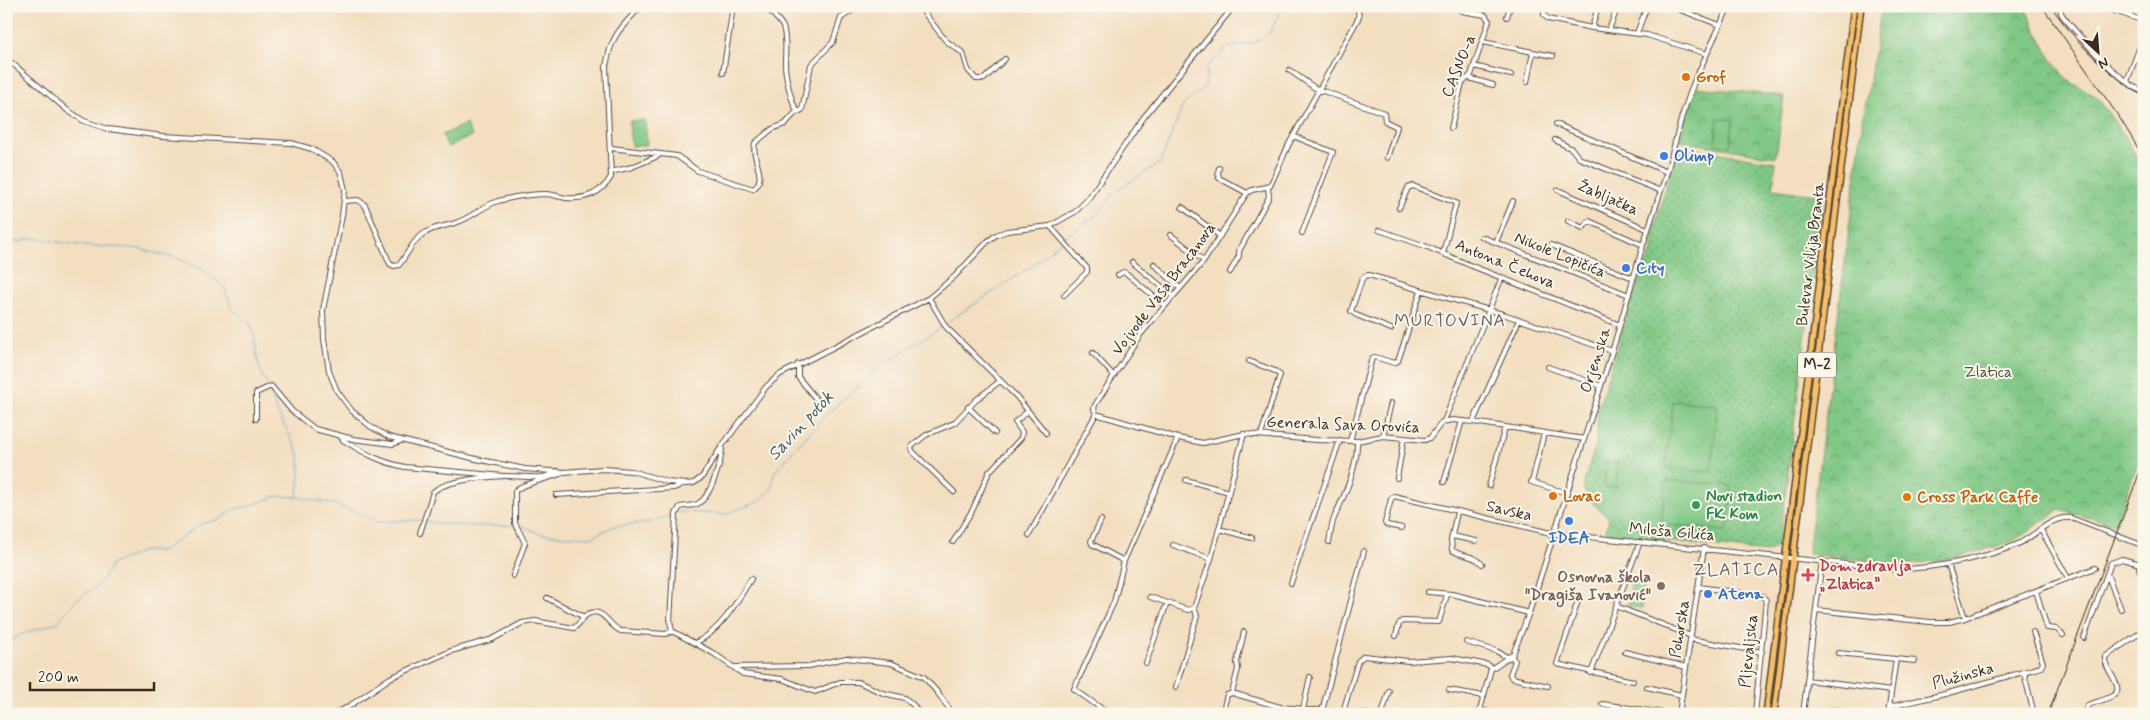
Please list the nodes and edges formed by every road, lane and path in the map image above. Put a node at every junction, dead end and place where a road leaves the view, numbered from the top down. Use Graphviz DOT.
graph roads {
  1 [pos="641,6"];
  2 [pos="732,6"];
  3 [pos="766,6"];
  4 [pos="858,6"];
  5 [pos="919,6"];
  6 [pos="1234,6"];
  7 [pos="1357,6"];
  8 [pos="1457,6"];
  9 [pos="1510,6"];
  10 [pos="1545,6"];
  11 [pos="1598,6"];
  12 [pos="1618,6"];
  13 [pos="1647,6"];
  14 [pos="1670,6"];
  15 [pos="1729,6"];
  16 [pos="1854,6"];
  17 [pos="1862,6"];
  18 [pos="2059,6"];
  19 [pos="2100,6"];
  20 [pos="1507,17"];
  21 [pos="2144,21"];
  22 [pos="1720,25"];
  23 [pos="1592,28"];
  24 [pos="1609,30"];
  25 [pos="1637,33"];
  26 [pos="2144,36"];
  27 [pos="1483,42"];
  28 [pos="1533,52"];
  29 [pos="1707,54"];
  30 [pos="1553,56"];
  31 [pos="6,58"];
  32 [pos="1005,58"];
  33 [pos="1474,66"];
  34 [pos="1289,70"];
  35 [pos="723,73"];
  36 [pos="1510,75"];
  37 [pos="1469,78"];
  38 [pos="1527,82"];
  39 [pos="2127,82"];
  40 [pos="1493,85"];
  41 [pos="1318,89"];
  42 [pos="2144,93"];
  43 [pos="796,112"];
  44 [pos="1556,124"];
  45 [pos="1451,128"];
  46 [pos="1293,136"];
  47 [pos="1555,140"];
  48 [pos="611,148"];
  49 [pos="660,155"];
  50 [pos="1387,158"];
  51 [pos="1220,168"];
  52 [pos="611,172"];
  53 [pos="1667,172"];
  54 [pos="1268,188"];
  55 [pos="1558,190"];
  56 [pos="1661,191"];
  57 [pos="1247,193"];
  58 [pos="344,201"];
  59 [pos="1513,202"];
  60 [pos="1182,207"];
  61 [pos="1399,208"];
  62 [pos="1568,221"];
  63 [pos="1050,226"];
  64 [pos="1379,230"];
  65 [pos="1647,230"];
  66 [pos="1302,233"];
  67 [pos="1171,235"];
  68 [pos="1220,236"];
  69 [pos="1482,237"];
  70 [pos="1496,242"];
  71 [pos="1551,244"];
  72 [pos="1643,244"];
  73 [pos="1443,253"];
  74 [pos="1204,261"];
  75 [pos="1132,262"];
  76 [pos="1154,264"];
  77 [pos="1230,272"];
  78 [pos="1118,275"];
  79 [pos="1502,277"];
  80 [pos="1633,278"];
  81 [pos="1180,288"];
  82 [pos="1421,291"];
  83 [pos="1064,295"];
  84 [pos="1172,295"];
  85 [pos="1629,295"];
  86 [pos="929,298"];
  87 [pos="1164,305"];
  88 [pos="1489,311"];
  89 [pos="1519,320"];
  90 [pos="1620,325"];
  91 [pos="1391,329"];
  92 [pos="1612,351"];
  93 [pos="1093,353"];
  94 [pos="1249,362"];
  95 [pos="798,364"];
  96 [pos="1548,367"];
  97 [pos="1114,376"];
  98 [pos="1000,381"];
  99 [pos="1601,386"];
  100 [pos="1391,403"];
  101 [pos="820,404"];
  102 [pos="968,407"];
  103 [pos="1028,411"];
  104 [pos="1096,414"];
  105 [pos="256,419"];
  106 [pos="1444,421"];
  107 [pos="1462,421"];
  108 [pos="1473,422"];
  109 [pos="1505,427"];
  110 [pos="995,433"];
  111 [pos="1046,433"];
  112 [pos="1544,433"];
  113 [pos="1244,434"];
  114 [pos="1261,435"];
  115 [pos="1383,436"];
  116 [pos="341,437"];
  117 [pos="1178,438"];
  118 [pos="1404,438"];
  119 [pos="1584,439"];
  120 [pos="1340,440"];
  121 [pos="401,441"];
  122 [pos="1350,441"];
  123 [pos="1357,441"];
  124 [pos="722,446"];
  125 [pos="557,471"];
  126 [pos="564,472"];
  127 [pos="504,476"];
  128 [pos="1397,478"];
  129 [pos="1186,480"];
  130 [pos="1444,482"];
  131 [pos="683,484"];
  132 [pos="1489,486"];
  133 [pos="954,492"];
  134 [pos="1229,492"];
  135 [pos="1567,493"];
  136 [pos="556,495"];
  137 [pos="1457,512"];
  138 [pos="1101,520"];
  139 [pos="1402,528"];
  140 [pos="1219,529"];
  141 [pos="2041,530"];
  142 [pos="420,533"];
  143 [pos="1556,533"];
  144 [pos="1029,535"];
  145 [pos="1452,536"];
  146 [pos="1252,538"];
  147 [pos="1476,541"];
  148 [pos="953,542"];
  149 [pos="1329,542"];
  150 [pos="1640,542"];
  151 [pos="1174,545"];
  152 [pos="2144,546"];
  153 [pos="1704,548"];
  154 [pos="1364,551"];
  155 [pos="1786,557"];
  156 [pos="1793,557"];
  157 [pos="1211,559"];
  158 [pos="1822,560"];
  159 [pos="2144,560"];
  160 [pos="1124,561"];
  161 [pos="1482,564"];
  162 [pos="1948,564"];
  163 [pos="2140,564"];
  164 [pos="2095,568"];
  165 [pos="2107,574"];
  166 [pos="513,576"];
  167 [pos="2068,578"];
  168 [pos="751,579"];
  169 [pos="2144,579"];
  170 [pos="1291,583"];
  171 [pos="1699,587"];
  172 [pos="2036,591"];
  173 [pos="1428,592"];
  174 [pos="1447,595"];
  175 [pos="1580,595"];
  176 [pos="1150,597"];
  177 [pos="547,598"];
  178 [pos="1167,603"];
  179 [pos="1616,606"];
  180 [pos="1194,608"];
  181 [pos="2121,608"];
  182 [pos="1816,610"];
  183 [pos="1529,613"];
  184 [pos="584,617"];
  185 [pos="1965,618"];
  186 [pos="672,631"];
  187 [pos="1244,632"];
  188 [pos="2033,632"];
  189 [pos="2143,633"];
  190 [pos="2063,635"];
  191 [pos="1396,636"];
  192 [pos="1691,638"];
  193 [pos="2084,638"];
  194 [pos="1466,642"];
  195 [pos="695,644"];
  196 [pos="1625,652"];
  197 [pos="1762,652"];
  198 [pos="1838,653"];
  199 [pos="1510,657"];
  200 [pos="1896,659"];
  201 [pos="1915,661"];
  202 [pos="1146,663"];
  203 [pos="735,667"];
  204 [pos="1686,667"];
  205 [pos="1492,668"];
  206 [pos="1591,673"];
  207 [pos="2024,673"];
  208 [pos="1310,677"];
  209 [pos="1807,680"];
  210 [pos="1633,681"];
  211 [pos="1548,686"];
  212 [pos="1176,687"];
  213 [pos="1647,687"];
  214 [pos="1449,690"];
  215 [pos="1891,690"];
  216 [pos="1390,691"];
  217 [pos="1232,693"];
  218 [pos="1681,695"];
  219 [pos="1484,696"];
  220 [pos="1602,704"];
  221 [pos="1889,707"];
  222 [pos="1303,709"];
  223 [pos="1830,710"];
  224 [pos="1322,711"];
  225 [pos="1344,712"];
  226 [pos="1480,712"];
  227 [pos="334,714"];
  228 [pos="919,714"];
  229 [pos="953,714"];
  230 [pos="1109,714"];
  231 [pos="1222,714"];
  232 [pos="1368,714"];
  233 [pos="1382,714"];
  234 [pos="1497,714"];
  235 [pos="1671,714"];
  236 [pos="1679,714"];
  237 [pos="1755,714"];
  238 [pos="1766,714"];
  239 [pos="1774,714"];
  240 [pos="1803,714"];
  241 [pos="1844,714"];
  242 [pos="1888,714"];
  243 [pos="2034,714"];
  244 [pos="2084,714"];
  1 -- 48 [label="street"];
  2 -- 35 [label="street"];
  3 -- 43 [label="street"];
  4 -- 43 [label="street"];
  5 -- 32 [label="street"];
  6 -- 63 [label="street"];
  7 -- 41 [label="street"];
  8 -- 27 [label="street, CASNO-a"];
  9 -- 20 [label="street"];
  10 -- 23 [label="street"];
  11 -- 23 [label="street"];
  12 -- 24 [label="street"];
  13 -- 25 [label="street"];
  14 -- 22 [label="street"];
  15 -- 22 [label="street, Orjenska"];
  16 -- 155 [label="main road, Bulevar Vilija Branta / M-2"];
  17 -- 156 [label="main road, Bulevar Vilija Branta / M-2"];
  18 -- 39 [label="street"];
  19 -- 21 [label="street"];
  22 -- 29 [label="street, Orjenska"];
  23 -- 24 [label="street"];
  24 -- 25 [label="street"];
  25 -- 29 [label="street"];
  26 -- 39 [label="street"];
  27 -- 28 [label="street"];
  27 -- 33 [label="street, CASNO-a"];
  28 -- 30 [label="street"];
  28 -- 38 [label="street"];
  29 -- 53 [label="street, Orjenska"];
  31 -- 58 [label="street"];
  33 -- 36 [label="street"];
  33 -- 37 [label="street, CASNO-a"];
  34 -- 41 [label="street"];
  37 -- 40 [label="street"];
  37 -- 45 [label="street, CASNO-a"];
  39 -- 42 [label="street"];
  41 -- 46 [label="street"];
  41 -- 50 [label="street"];
  43 -- 49 [label="street"];
  44 -- 53 [label="street"];
  46 -- 54 [label="street"];
  46 -- 66 [label="street"];
  47 -- 56 [label="street"];
  48 -- 49 [label="street"];
  48 -- 52 [label="street"];
  49 -- 52 [label="street"];
  51 -- 57 [label="street"];
  52 -- 58 [label="street"];
  53 -- 56 [label="street, Orjenska"];
  54 -- 57 [label="street"];
  54 -- 77 [label="street"];
  55 -- 65 [label="street, Žabljačka"];
  56 -- 65 [label="street, Orjenska"];
  57 -- 68 [label="street, Vojvode Vasa Bracanova"];
  58 -- 121 [label="street"];
  59 -- 70 [label="street"];
  60 -- 68 [label="street"];
  61 -- 73 [label="street"];
  62 -- 72 [label="street"];
  63 -- 83 [label="street"];
  63 -- 86 [label="street"];
  64 -- 73 [label="street, Antona Čehova"];
  65 -- 72 [label="street, Orjenska"];
  67 -- 74 [label="street"];
  68 -- 74 [label="street, Vojvode Vasa Bracanova"];
  69 -- 70 [label="street, Nikole Lopičića"];
  70 -- 85 [label="street, Nikole Lopičića"];
  71 -- 80 [label="street"];
  72 -- 80 [label="street, Orjenska"];
  73 -- 79 [label="street, Antona Čehova"];
  74 -- 81 [label="street, Vojvode Vasa Bracanova"];
  75 -- 84 [label="street"];
  76 -- 81 [label="street"];
  78 -- 87 [label="street"];
  79 -- 88 [label="street"];
  79 -- 90 [label="street, Antona Čehova"];
  80 -- 85 [label="street, Orjenska"];
  81 -- 84 [label="street, Vojvode Vasa Bracanova"];
  82 -- 88 [label="street"];
  82 -- 91 [label="street"];
  82 -- 122 [label="street"];
  84 -- 87 [label="street, Vojvode Vasa Bracanova"];
  85 -- 90 [label="street, Orjenska"];
  86 -- 95 [label="street"];
  86 -- 98 [label="street"];
  87 -- 97 [label="street, Vojvode Vasa Bracanova"];
  88 -- 89 [label="street"];
  88 -- 106 [label="street"];
  89 -- 92 [label="street"];
  89 -- 108 [label="street"];
  90 -- 92 [label="street, Orjenska"];
  92 -- 99 [label="street, Orjenska"];
  93 -- 97 [label="street"];
  94 -- 114 [label="street"];
  95 -- 101 [label="street"];
  95 -- 124 [label="street"];
  96 -- 99 [label="street"];
  97 -- 104 [label="street, Vojvode Vasa Bracanova"];
  98 -- 102 [label="street"];
  98 -- 103 [label="street"];
  99 -- 119 [label="street, Orjenska"];
  100 -- 115 [label="street"];
  102 -- 110 [label="street"];
  102 -- 133 [label="street"];
  103 -- 111 [label="street"];
  103 -- 148 [label="street"];
  104 -- 117 [label="street, Generala Sava Orovića"];
  104 -- 144 [label="street, Vojvode Vasa Bracanova"];
  105 -- 116 [label="street"];
  106 -- 107 [label="street, Generala Sava Orovića"];
  106 -- 118 [label="street, Generala Sava Orovića"];
  107 -- 108 [label="street, Generala Sava Orovića"];
  107 -- 130 [label="street"];
  108 -- 109 [label="street, Generala Sava Orovića"];
  109 -- 112 [label="street, Generala Sava Orovića"];
  109 -- 132 [label="street"];
  112 -- 119 [label="street, Generala Sava Orovića"];
  112 -- 135 [label="street"];
  113 -- 114 [label="street, Generala Sava Orovića"];
  113 -- 117 [label="street, Generala Sava Orovića"];
  113 -- 134 [label="street"];
  114 -- 120 [label="street, Generala Sava Orovića"];
  115 -- 118 [label="street, Generala Sava Orovića"];
  115 -- 123 [label="street, Generala Sava Orovića"];
  116 -- 121 [label="street"];
  116 -- 127 [label="street"];
  117 -- 160 [label="street"];
  118 -- 128 [label="street"];
  119 -- 135 [label="street, Orjenska"];
  120 -- 122 [label="street, Generala Sava Orovića"];
  120 -- 170 [label="street"];
  121 -- 125 [label="street"];
  122 -- 123 [label="street, Generala Sava Orovića"];
  123 -- 149 [label="street"];
  124 -- 131 [label="street"];
  124 -- 186 [label="street"];
  125 -- 126 [label="street"];
  125 -- 127 [label="street"];
  126 -- 131 [label="street"];
  126 -- 166 [label="street"];
  127 -- 142 [label="street"];
  129 -- 134 [label="street"];
  131 -- 136 [label="street"];
  134 -- 140 [label="street"];
  135 -- 143 [label="street, Orjenska"];
  137 -- 139 [label="street, Savska"];
  137 -- 143 [label="street, Savska"];
  137 -- 145 [label="street"];
  138 -- 160 [label="street"];
  140 -- 146 [label="street"];
  140 -- 157 [label="street"];
  141 -- 152 [label="street, Miloša Gilića"];
  141 -- 162 [label="street, Miloša Gilića"];
  141 -- 167 [label="street"];
  143 -- 150 [label="street, Miloša Gilića"];
  143 -- 183 [label="street, Orjenska"];
  145 -- 147 [label="street"];
  145 -- 161 [label="street"];
  150 -- 153 [label="street, Miloša Gilića"];
  150 -- 179 [label="street"];
  151 -- 157 [label="street"];
  153 -- 155 [label="street, Miloša Gilića"];
  153 -- 171 [label="street, Pohorska"];
  154 -- 224 [label="street"];
  155 -- 156 [label="street, Miloša Gilića"];
  155 -- 238 [label="main road, Bulevar Vilija Branta / M-2"];
  156 -- 158 [label="street, Miloša Gilića"];
  156 -- 239 [label="main road, Bulevar Vilija Branta / M-2"];
  157 -- 180 [label="street"];
  158 -- 162 [label="street, Miloša Gilića"];
  158 -- 182 [label="street"];
  159 -- 163 [label="street"];
  160 -- 230 [label="street"];
  162 -- 185 [label="street"];
  163 -- 165 [label="street"];
  163 -- 169 [label="street"];
  164 -- 167 [label="street"];
  165 -- 181 [label="street"];
  165 -- 193 [label="street"];
  167 -- 172 [label="street"];
  168 -- 195 [label="street"];
  171 -- 192 [label="street, Pohorska"];
  171 -- 197 [label="street, Pljevaljska"];
  172 -- 185 [label="street"];
  172 -- 190 [label="street"];
  173 -- 174 [label="street"];
  174 -- 183 [label="street"];
  174 -- 191 [label="street"];
  175 -- 206 [label="street"];
  176 -- 178 [label="street"];
  177 -- 184 [label="street"];
  178 -- 180 [label="street"];
  178 -- 202 [label="street"];
  179 -- 192 [label="street"];
  179 -- 206 [label="street"];
  180 -- 212 [label="street"];
  182 -- 185 [label="street"];
  182 -- 209 [label="street"];
  183 -- 199 [label="street, Orjenska"];
  184 -- 186 [label="street"];
  184 -- 227 [label="street"];
  186 -- 195 [label="street"];
  187 -- 217 [label="street"];
  188 -- 207 [label="street, Plužinska"];
  189 -- 244 [label="street"];
  192 -- 197 [label="street"];
  192 -- 204 [label="street, Pohorska"];
  194 -- 199 [label="street"];
  195 -- 203 [label="street"];
  196 -- 204 [label="street"];
  197 -- 237 [label="street, Pljevaljska"];
  198 -- 200 [label="street"];
  199 -- 205 [label="street"];
  199 -- 211 [label="street"];
  200 -- 201 [label="street"];
  200 -- 215 [label="street"];
  203 -- 228 [label="street"];
  203 -- 229 [label="street"];
  204 -- 218 [label="street, Pohorska"];
  205 -- 219 [label="street"];
  205 -- 225 [label="street"];
  206 -- 210 [label="street"];
  207 -- 221 [label="street, Plužinska"];
  207 -- 243 [label="street"];
  208 -- 222 [label="street"];
  209 -- 215 [label="street"];
  209 -- 240 [label="street"];
  213 -- 218 [label="street"];
  214 -- 219 [label="street"];
  215 -- 221 [label="street"];
  216 -- 233 [label="street"];
  217 -- 222 [label="street"];
  217 -- 231 [label="street"];
  218 -- 236 [label="street, Pohorska"];
  219 -- 226 [label="street"];
  220 -- 235 [label="street"];
  221 -- 242 [label="street"];
  222 -- 224 [label="street"];
  223 -- 241 [label="street"];
  224 -- 225 [label="street"];
  225 -- 232 [label="street"];
  226 -- 234 [label="street"];
}
